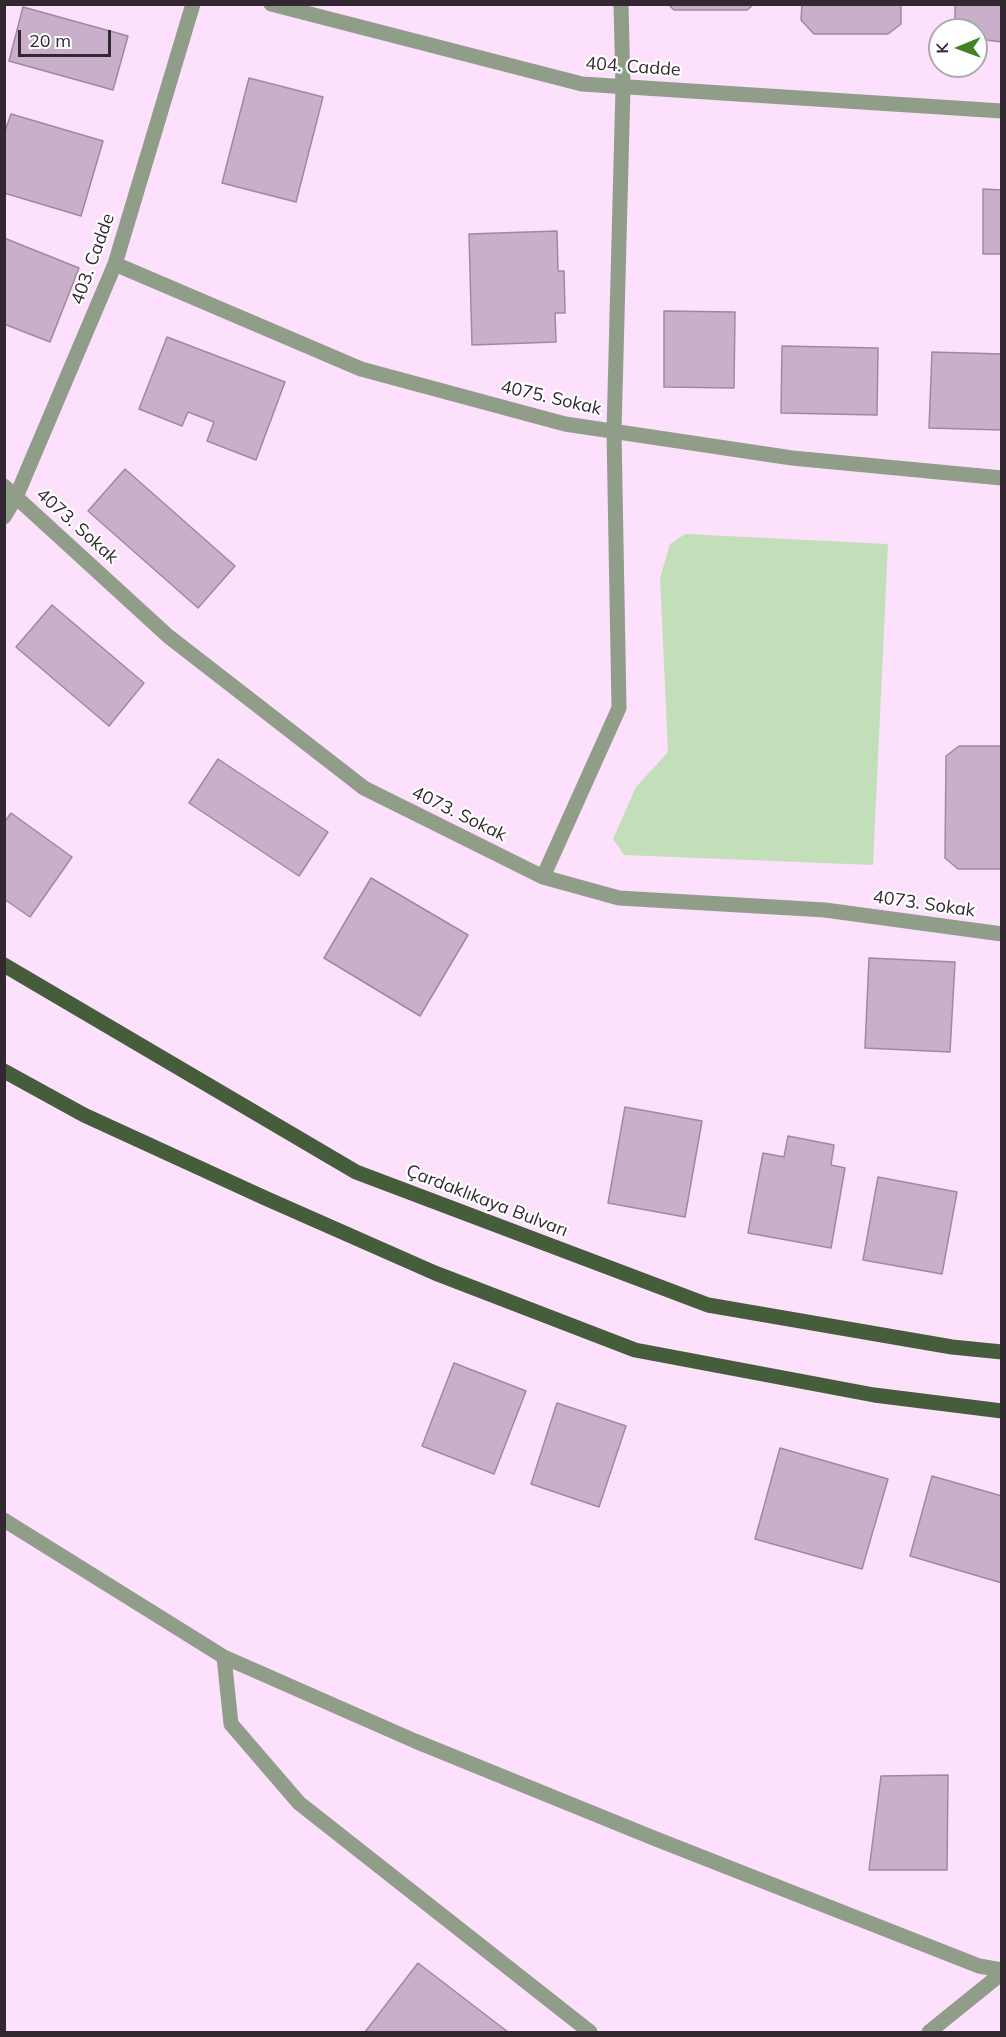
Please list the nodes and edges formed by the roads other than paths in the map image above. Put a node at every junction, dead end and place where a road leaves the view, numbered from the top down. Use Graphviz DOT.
graph roads {
  1 [pos="193,4"];
  2 [pos="271,4"];
  3 [pos="621,4"];
  4 [pos="623,87"];
  5 [pos="1002,111"];
  6 [pos="115,264"];
  7 [pos="614,432"];
  8 [pos="1002,478"];
  9 [pos="4,486"];
  10 [pos="16,497"];
  11 [pos="4,517"];
  12 [pos="543,877"];
  13 [pos="1002,934"];
  14 [pos="4,964"];
  15 [pos="4,1071"];
  16 [pos="1002,1352"];
  17 [pos="1002,1411"];
  18 [pos="4,1520"];
  19 [pos="224,1657"];
  20 [pos="1002,1972"];
  21 [pos="590,2032"];
  22 [pos="929,2032"];
  1 -- 6 [label="street, 403. Cadde"];
  2 -- 4 [label="street, 404. Cadde"];
  3 -- 4 [label="street"];
  4 -- 5 [label="street, 404. Cadde"];
  4 -- 7 [label="street"];
  6 -- 7 [label="street, 4075. Sokak"];
  6 -- 10 [label="street, 403. Cadde"];
  7 -- 8 [label="street, 4075. Sokak"];
  7 -- 12 [label="street"];
  9 -- 10 [label="street, 4073. Sokak"];
  10 -- 11 [label="street, 403. Cadde"];
  10 -- 12 [label="street, 4073. Sokak"];
  12 -- 13 [label="street, 4073. Sokak"];
  14 -- 16 [label="main road, Çardaklıkaya Bulvarı"];
  15 -- 17 [label="main road"];
  18 -- 19 [label="street"];
  19 -- 20 [label="street"];
  19 -- 21 [label="street"];
  20 -- 22 [label="street"];
}
